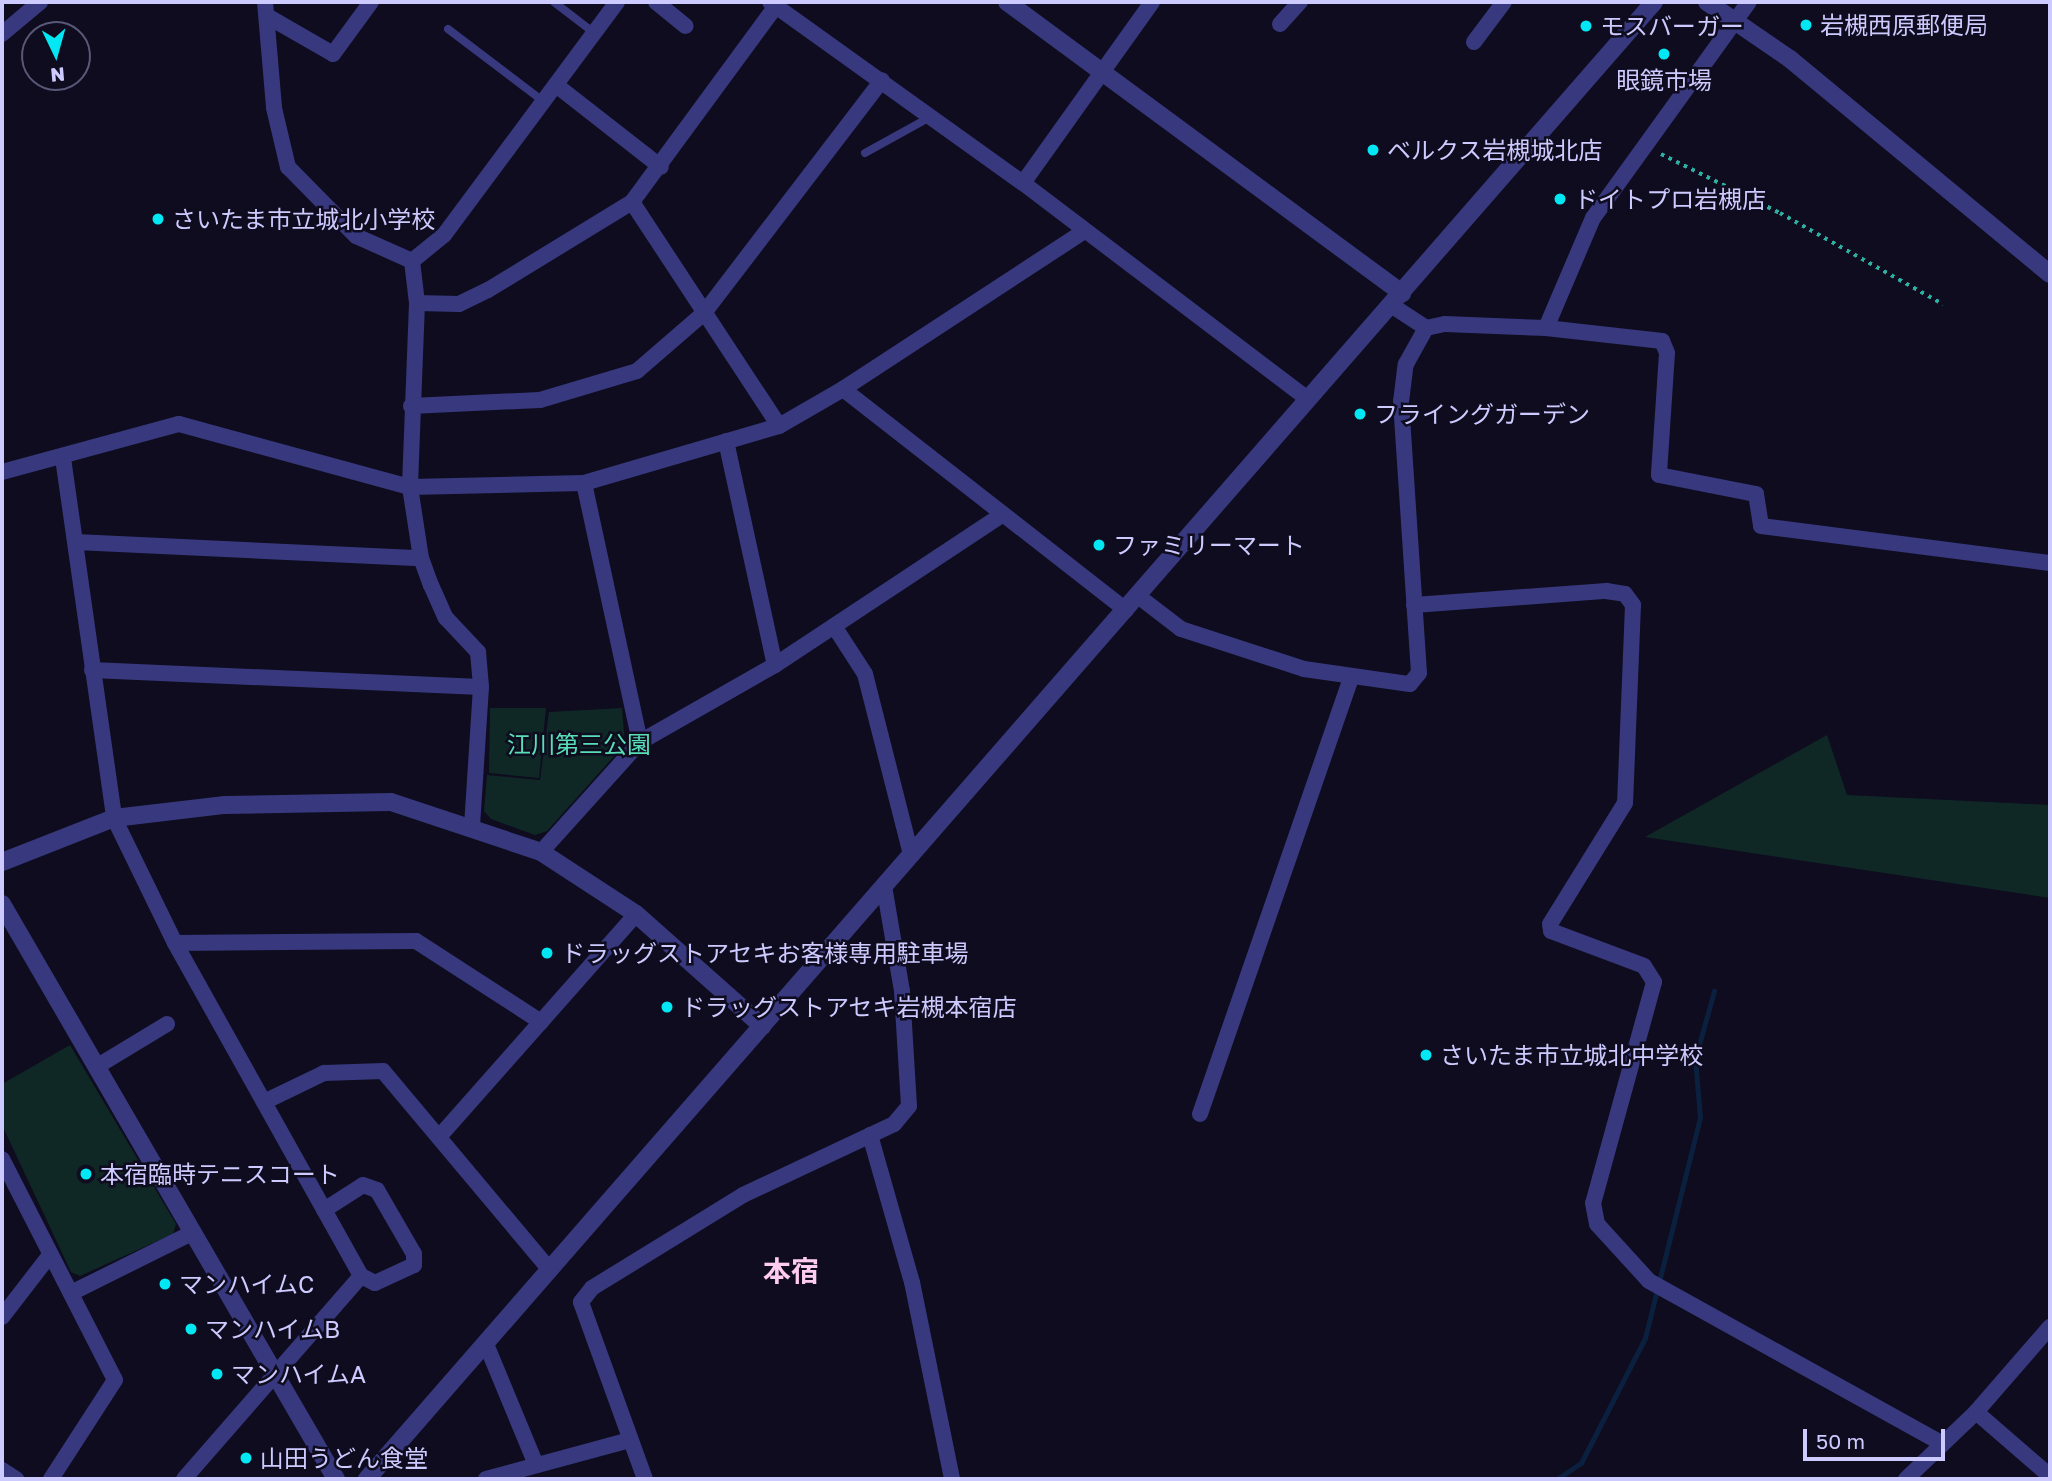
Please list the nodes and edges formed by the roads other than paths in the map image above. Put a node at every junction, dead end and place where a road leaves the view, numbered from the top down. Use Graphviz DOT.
graph roads {
  1 [pos="40,2"];
  2 [pos="370,2"];
  3 [pos="554,2"];
  4 [pos="617,2"];
  5 [pos="656,2"];
  6 [pos="1007,2"];
  7 [pos="1152,2"];
  8 [pos="1276,2"];
  9 [pos="1504,2"];
  10 [pos="1654,2"];
  11 [pos="1707,2"];
  12 [pos="1749,2"];
  13 [pos="773,4"];
  14 [pos="266,9"];
  15 [pos="1290,13"];
  16 [pos="1737,21"];
  17 [pos="686,26"];
  18 [pos="448,29"];
  19 [pos="593,32"];
  20 [pos="2,34"];
  21 [pos="1474,41"];
  22 [pos="1104,74"];
  23 [pos="881,79"];
  24 [pos="556,85"];
  25 [pos="544,102"];
  26 [pos="932,116"];
  27 [pos="865,153"];
  28 [pos="661,167"];
  29 [pos="1023,183"];
  30 [pos="632,202"];
  31 [pos="1083,232"];
  32 [pos="412,261"];
  33 [pos="2050,274"];
  34 [pos="1397,299"];
  35 [pos="417,303"];
  36 [pos="704,313"];
  37 [pos="1426,328"];
  38 [pos="1546,328"];
  39 [pos="843,389"];
  40 [pos="1308,399"];
  41 [pos="411,406"];
  42 [pos="779,426"];
  43 [pos="726,441"];
  44 [pos="62,458"];
  45 [pos="2,472"];
  46 [pos="584,483"];
  47 [pos="410,487"];
  48 [pos="1000,516"];
  49 [pos="76,542"];
  50 [pos="421,558"];
  51 [pos="2050,563"];
  52 [pos="1132,603"];
  53 [pos="1414,605"];
  54 [pos="834,626"];
  55 [pos="775,665"];
  56 [pos="92,670"];
  57 [pos="1351,679"];
  58 [pos="481,687"];
  59 [pos="640,741"];
  60 [pos="114,818"];
  61 [pos="472,825"];
  62 [pos="541,852"];
  63 [pos="911,854"];
  64 [pos="2,862"];
  65 [pos="884,886"];
  66 [pos="2,904"];
  67 [pos="636,914"];
  68 [pos="174,943"];
  69 [pos="541,1023"];
  70 [pos="167,1024"];
  71 [pos="762,1026"];
  72 [pos="96,1067"];
  73 [pos="264,1102"];
  74 [pos="1200,1114"];
  75 [pos="870,1135"];
  76 [pos="439,1136"];
  77 [pos="2,1158"];
  78 [pos="324,1210"];
  79 [pos="192,1233"];
  80 [pos="50,1255"];
  81 [pos="550,1270"];
  82 [pos="360,1276"];
  83 [pos="73,1292"];
  84 [pos="2,1317"];
  85 [pos="2050,1327"];
  86 [pos="486,1344"];
  87 [pos="275,1377"];
  88 [pos="1976,1412"];
  89 [pos="630,1440"];
  90 [pos="1941,1443"];
  91 [pos="536,1465"];
  92 [pos="2,1470"];
  93 [pos="1916,1476"];
  94 [pos="2050,1476"];
  95 [pos="16,1479"];
  96 [pos="51,1479"];
  97 [pos="184,1479"];
  98 [pos="336,1479"];
  99 [pos="367,1479"];
  100 [pos="486,1479"];
  101 [pos="645,1479"];
  102 [pos="951,1479"];
  1 -- 20 [label="street"];
  2 -- 14 [label="street"];
  3 -- 19 [label="lane"];
  4 -- 19 [label="street"];
  5 -- 17 [label="street"];
  6 -- 22 [label="street"];
  7 -- 22 [label="street"];
  8 -- 15 [label="street"];
  9 -- 21 [label="street"];
  10 -- 34 [label="street"];
  11 -- 16 [label="street"];
  12 -- 16 [label="street"];
  13 -- 23 [label="street"];
  13 -- 28 [label="street"];
  14 -- 32 [label="street"];
  16 -- 33 [label="street"];
  16 -- 38 [label="street"];
  18 -- 25 [label="lane"];
  19 -- 24 [label="street"];
  22 -- 29 [label="street"];
  22 -- 34 [label="street"];
  23 -- 26 [label="street"];
  23 -- 36 [label="street"];
  24 -- 25 [label="street"];
  24 -- 28 [label="street"];
  25 -- 32 [label="street"];
  26 -- 27 [label="lane"];
  26 -- 29 [label="street"];
  28 -- 30 [label="street"];
  29 -- 31 [label="street"];
  30 -- 35 [label="street"];
  30 -- 36 [label="street"];
  31 -- 39 [label="street"];
  31 -- 40 [label="street"];
  32 -- 35 [label="street"];
  34 -- 37 [label="street"];
  34 -- 40 [label="street"];
  35 -- 41 [label="street"];
  36 -- 41 [label="street"];
  36 -- 42 [label="street"];
  37 -- 38 [label="street"];
  37 -- 53 [label="street"];
  38 -- 51 [label="street"];
  39 -- 42 [label="street"];
  39 -- 48 [label="street"];
  40 -- 52 [label="street"];
  41 -- 47 [label="street"];
  42 -- 43 [label="street"];
  43 -- 46 [label="street"];
  43 -- 55 [label="street"];
  44 -- 45 [label="street"];
  44 -- 47 [label="street"];
  44 -- 49 [label="street"];
  46 -- 47 [label="street"];
  46 -- 59 [label="street"];
  47 -- 50 [label="street"];
  48 -- 52 [label="street"];
  48 -- 54 [label="street"];
  49 -- 50 [label="street"];
  49 -- 56 [label="street"];
  50 -- 58 [label="street"];
  52 -- 57 [label="street"];
  52 -- 63 [label="street"];
  53 -- 57 [label="street"];
  53 -- 90 [label="street"];
  54 -- 55 [label="street"];
  54 -- 63 [label="street"];
  55 -- 59 [label="street"];
  56 -- 58 [label="street"];
  56 -- 60 [label="street"];
  57 -- 74 [label="street"];
  58 -- 61 [label="street"];
  59 -- 62 [label="street"];
  60 -- 61 [label="street"];
  60 -- 64 [label="street"];
  60 -- 68 [label="street"];
  61 -- 62 [label="street"];
  62 -- 67 [label="street"];
  63 -- 65 [label="street"];
  65 -- 71 [label="street"];
  65 -- 75 [label="street"];
  66 -- 72 [label="street"];
  67 -- 69 [label="street"];
  67 -- 71 [label="street"];
  68 -- 69 [label="street"];
  68 -- 73 [label="street"];
  69 -- 76 [label="street"];
  70 -- 72 [label="street"];
  71 -- 81 [label="street"];
  72 -- 79 [label="street"];
  73 -- 76 [label="street"];
  73 -- 78 [label="street"];
  75 -- 89 [label="street"];
  75 -- 102 [label="street"];
  76 -- 81 [label="street"];
  77 -- 80 [label="street"];
  78 -- 82 [label="street"];
  78 -- 82 [label="street"];
  79 -- 83 [label="street"];
  79 -- 87 [label="street"];
  80 -- 83 [label="street"];
  80 -- 84 [label="street"];
  81 -- 86 [label="street"];
  82 -- 87 [label="street"];
  83 -- 96 [label="street"];
  85 -- 88 [label="street"];
  86 -- 91 [label="street"];
  86 -- 99 [label="street"];
  87 -- 97 [label="street"];
  87 -- 98 [label="street"];
  88 -- 90 [label="street"];
  88 -- 94 [label="street"];
  89 -- 91 [label="street"];
  89 -- 101 [label="street"];
  90 -- 93 [label="street"];
  91 -- 100 [label="street"];
  92 -- 95 [label="street"];
}
